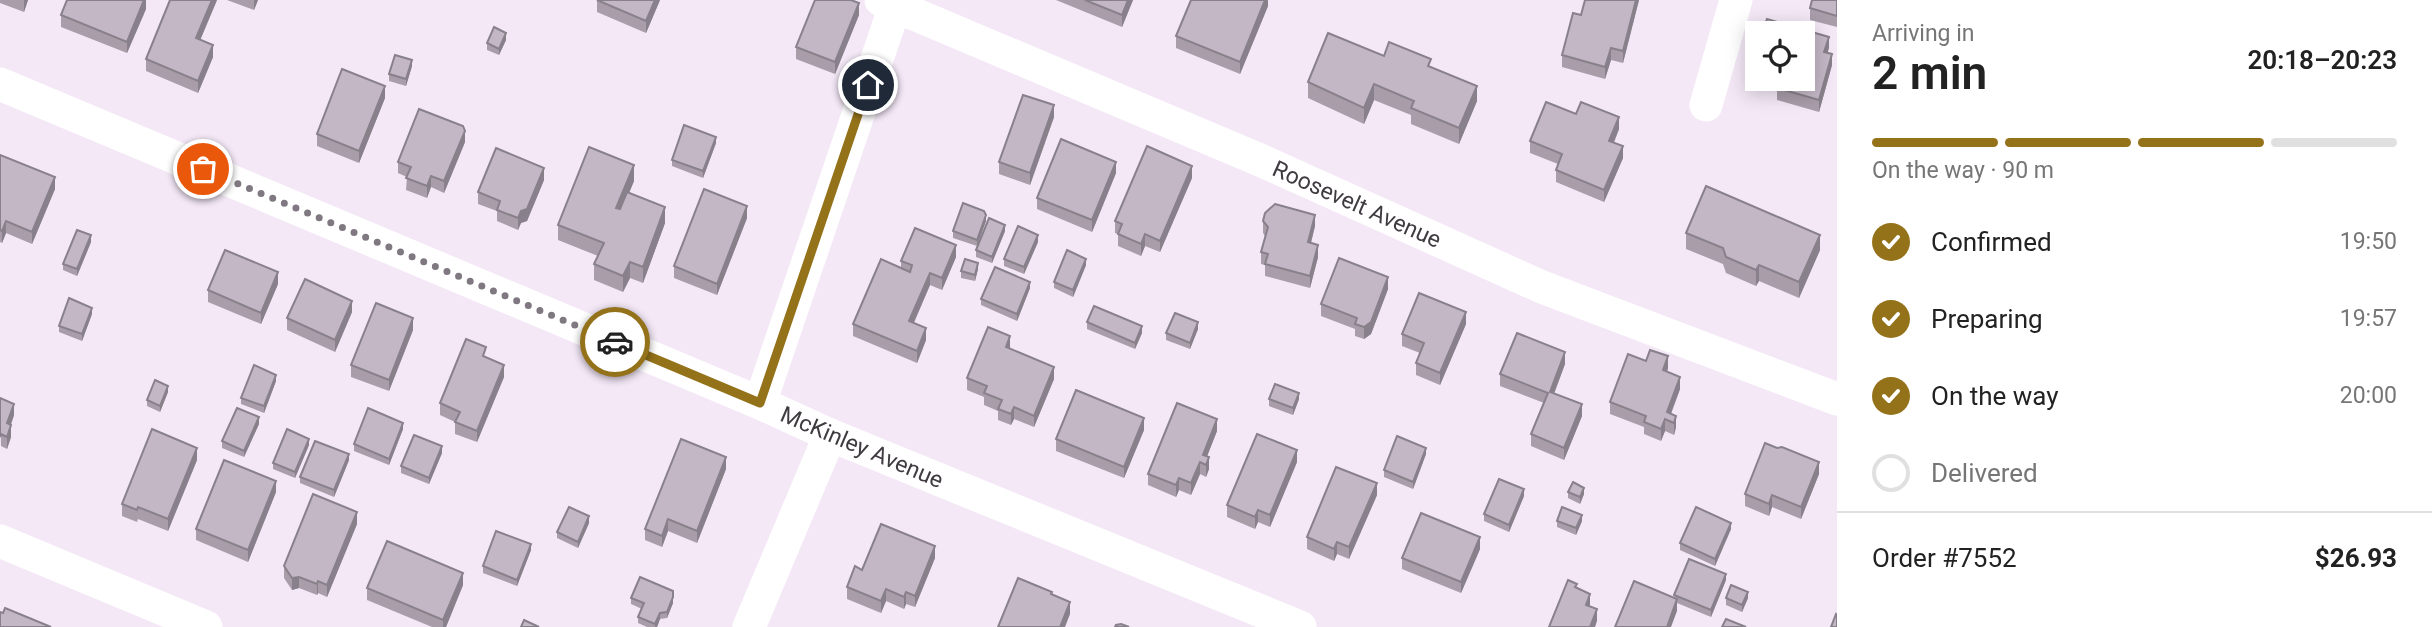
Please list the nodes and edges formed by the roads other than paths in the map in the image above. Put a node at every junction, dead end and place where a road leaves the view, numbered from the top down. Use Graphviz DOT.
graph roads {
  1 [pos="1735,0"];
  2 [pos="888,3"];
  3 [pos="0,84"];
  4 [pos="1706,105"];
  5 [pos="1837,399"];
  6 [pos="760,403"];
  7 [pos="830,435"];
  8 [pos="0,541"];
  9 [pos="206,627"];
  10 [pos="749,627"];
  11 [pos="1300,627"];
  1 -- 4 [label="street"];
  2 -- 5 [label="street, Roosevelt Avenue"];
  2 -- 6 [label="street"];
  3 -- 6 [label="street, McKinley Avenue"];
  6 -- 7 [label="street, McKinley Avenue"];
  7 -- 10 [label="street"];
  7 -- 11 [label="street, McKinley Avenue"];
  8 -- 9 [label="street"];
}
